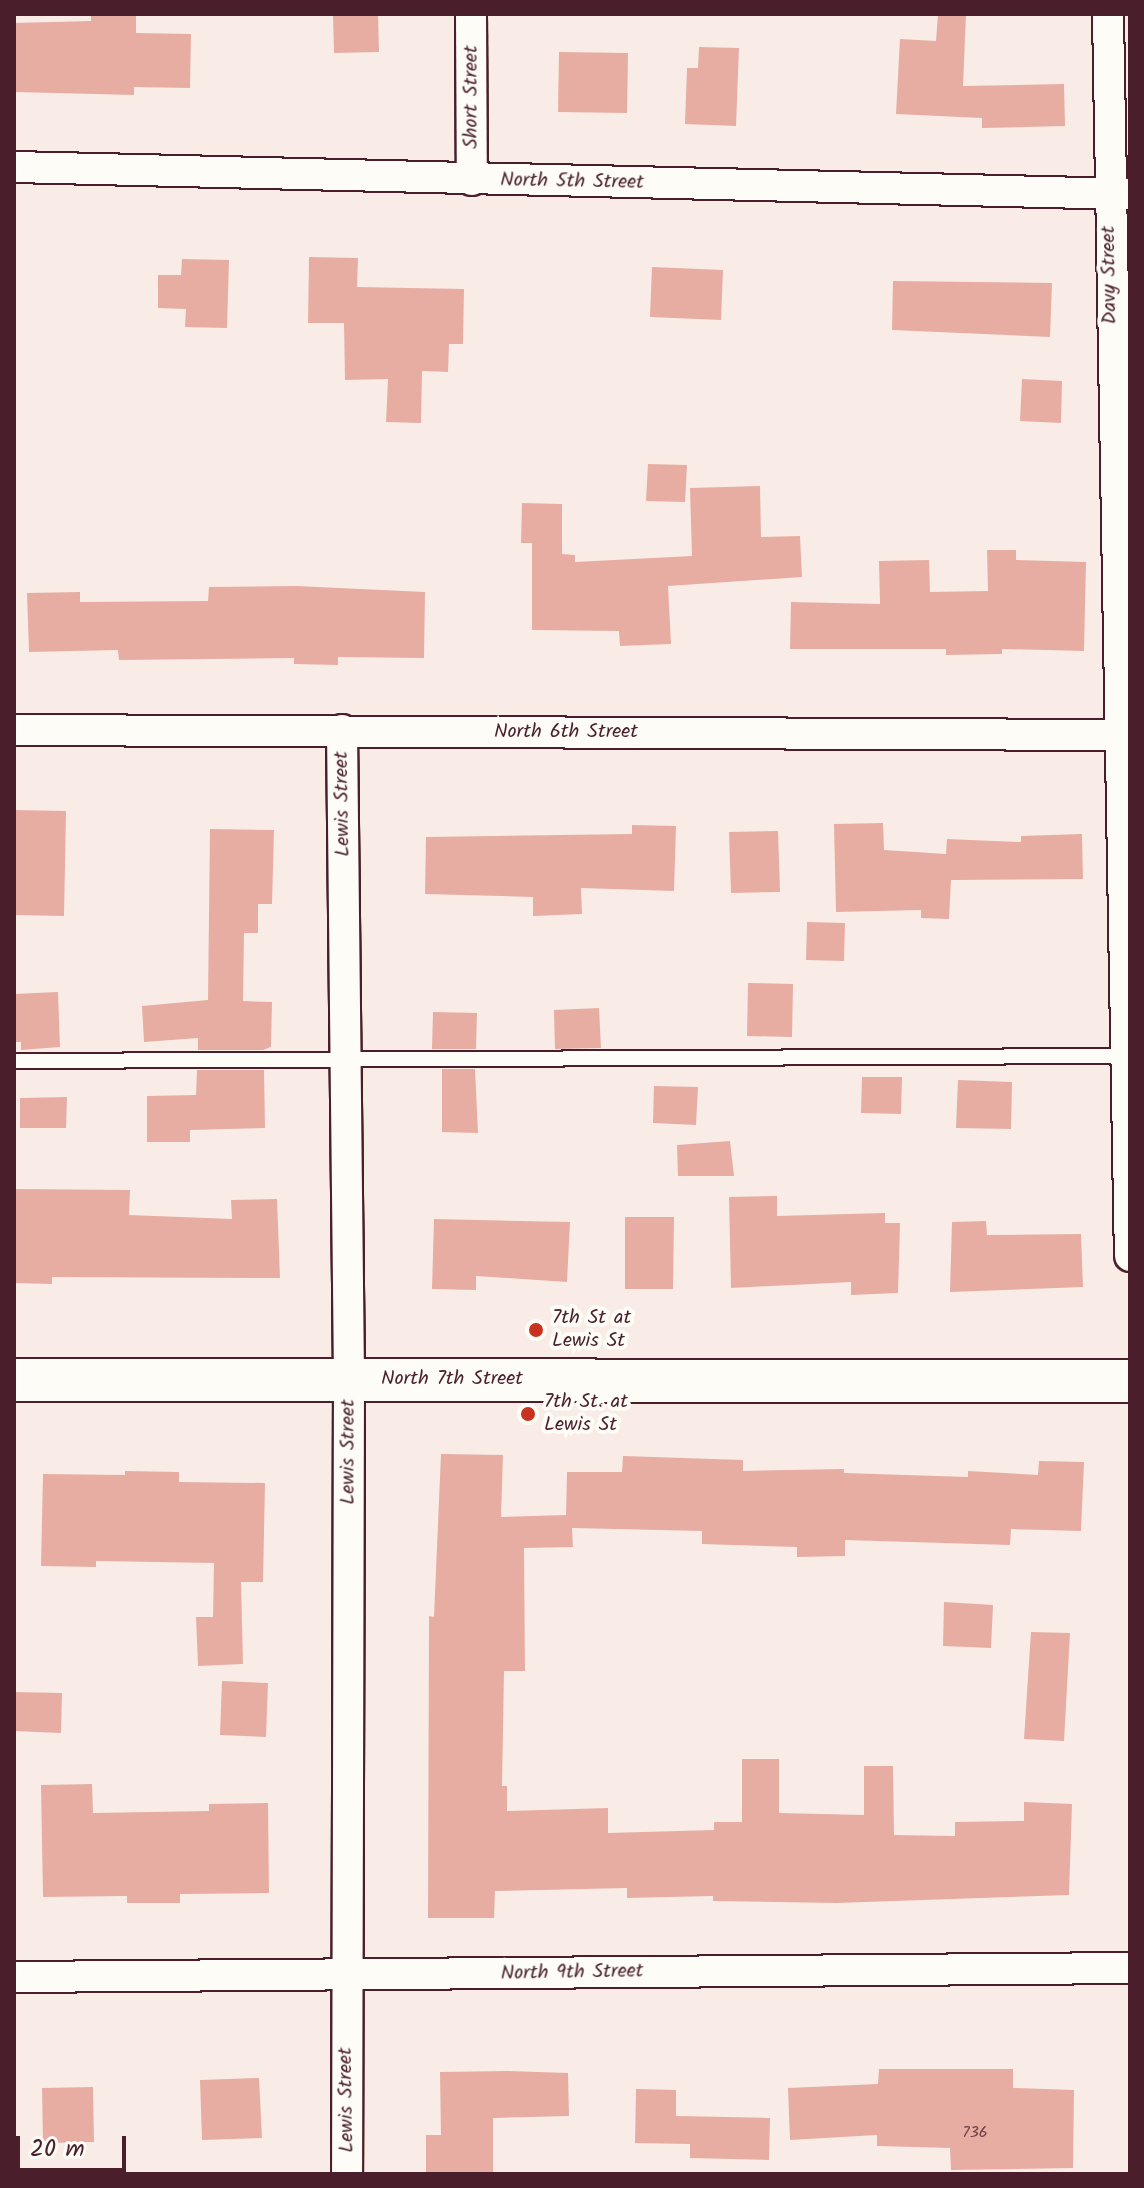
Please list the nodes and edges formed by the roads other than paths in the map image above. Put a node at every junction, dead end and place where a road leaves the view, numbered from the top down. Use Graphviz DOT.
graph roads {
  1 [pos="471,14"];
  2 [pos="1108,14"];
  3 [pos="14,167"];
  4 [pos="472,180"];
  5 [pos="1120,195"];
  6 [pos="14,730"];
  7 [pos="342,730"];
  8 [pos="1117,735"];
  9 [pos="1125,1056"];
  10 [pos="14,1061"];
  11 [pos="345,1061"];
  12 [pos="1130,1256"];
  13 [pos="349,1379"];
  14 [pos="14,1380"];
  15 [pos="1130,1381"];
  16 [pos="1130,1968"];
  17 [pos="345,1976"];
  18 [pos="14,1977"];
  19 [pos="347,2174"];
  1 -- 4 [label="street, Short Street"];
  2 -- 5 [label="street, Davy Street"];
  3 -- 4 [label="street, North 5th Street"];
  4 -- 5 [label="street, North 5th Street"];
  5 -- 8 [label="street, Davy Street"];
  6 -- 7 [label="street, North 6th Street"];
  7 -- 8 [label="street, North 6th Street"];
  7 -- 11 [label="street, Lewis Street"];
  8 -- 9 [label="street, Davy Street"];
  9 -- 11 [label="lane"];
  9 -- 12 [label="street, Davy Street"];
  10 -- 11 [label="lane"];
  11 -- 13 [label="street, Lewis Street"];
  13 -- 14 [label="street, North 7th Street"];
  13 -- 15 [label="street, North 7th Street"];
  13 -- 17 [label="street, Lewis Street"];
  16 -- 17 [label="street, North 9th Street"];
  17 -- 18 [label="street, North 9th Street"];
  17 -- 19 [label="street, Lewis Street"];
}
